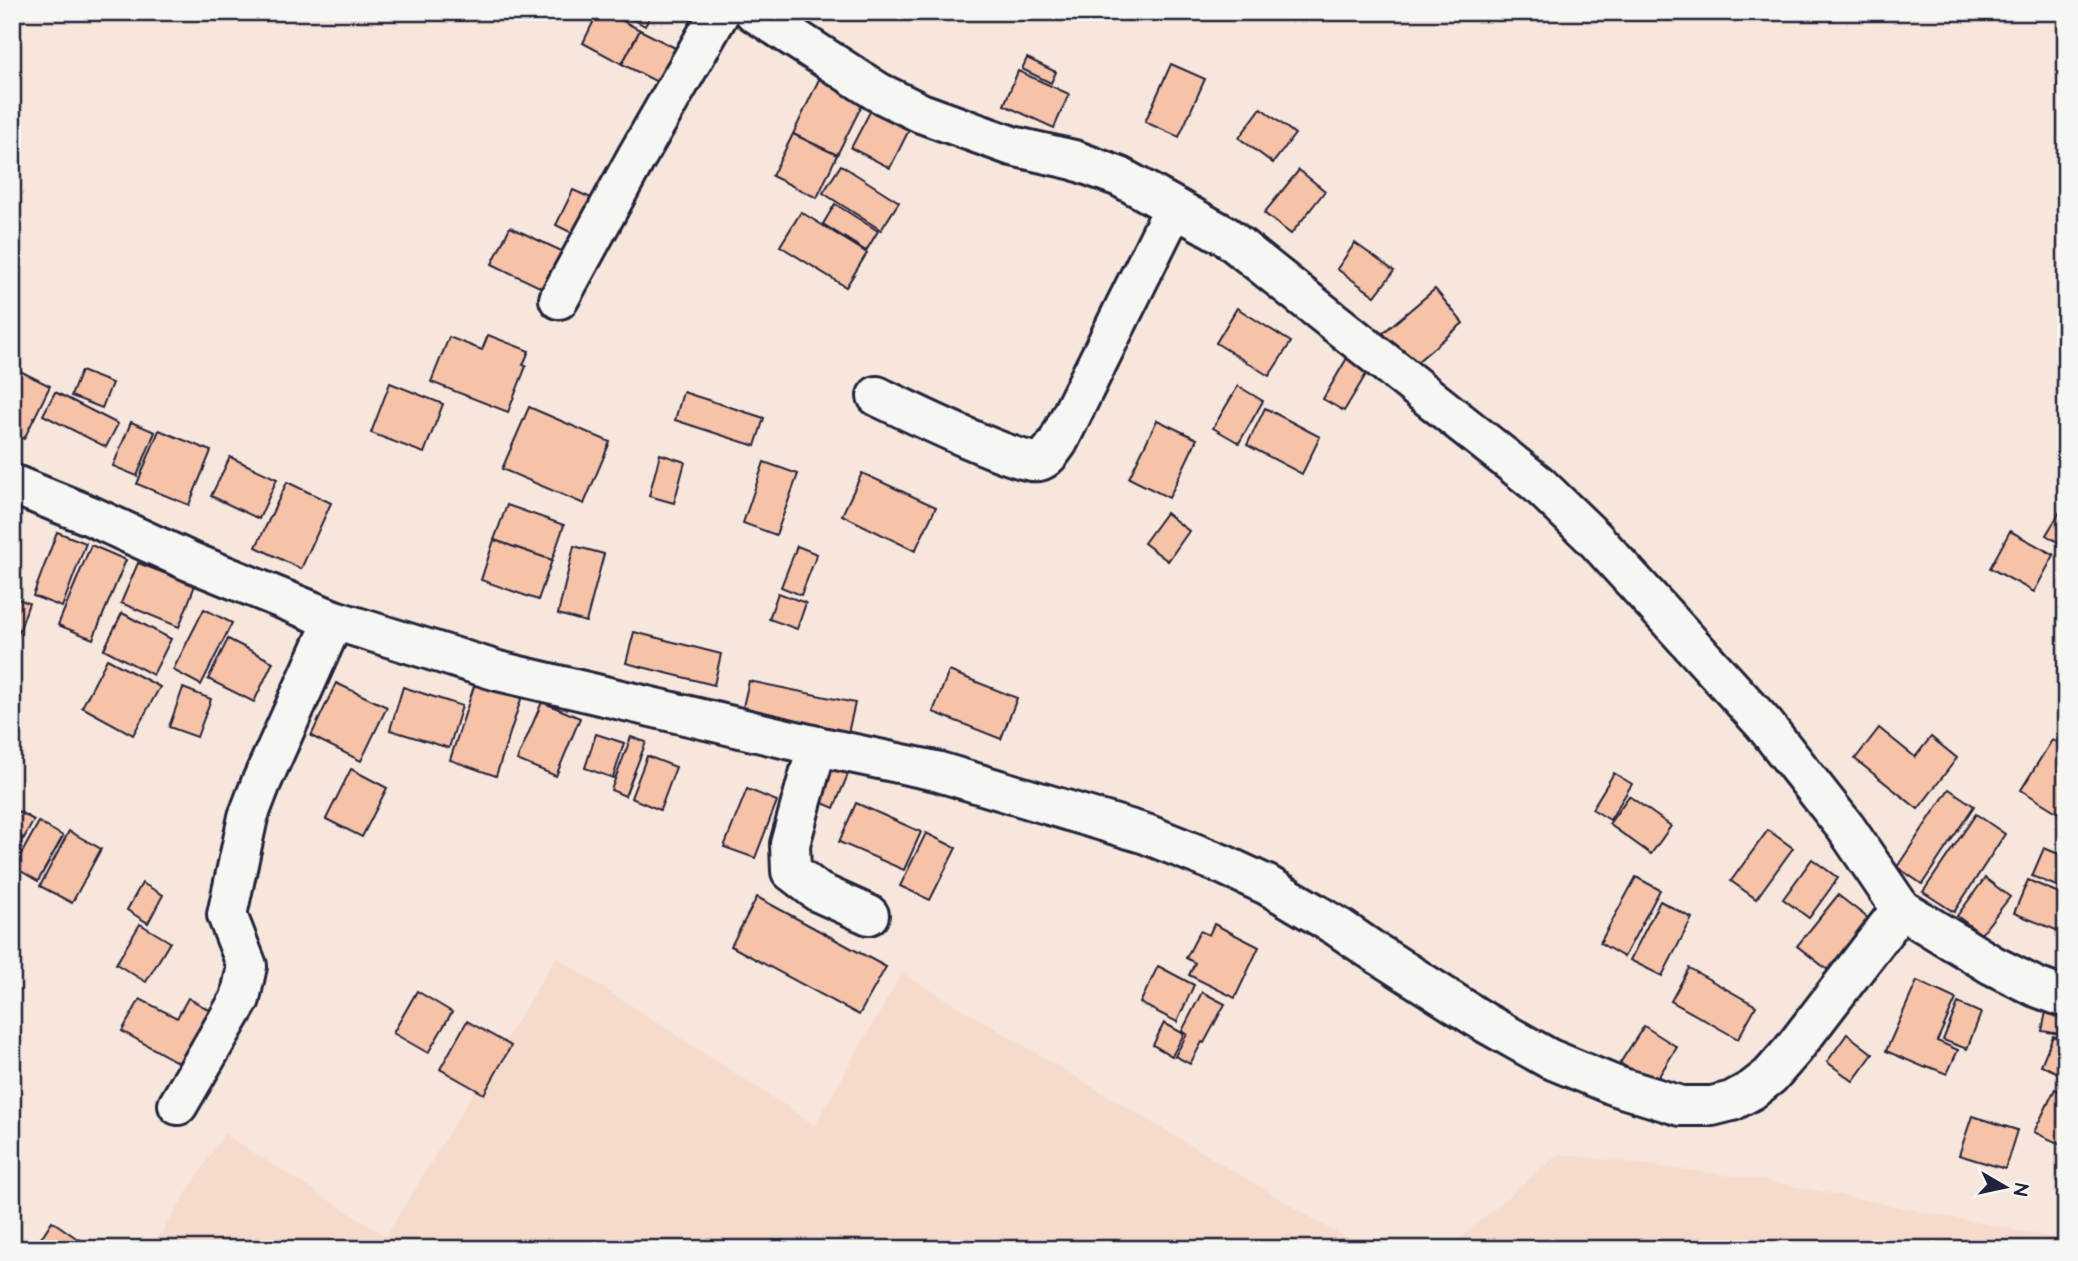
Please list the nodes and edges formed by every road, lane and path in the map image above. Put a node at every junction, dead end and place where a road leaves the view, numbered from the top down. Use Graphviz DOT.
graph roads {
  1 [pos="720,12"];
  2 [pos="754,12"];
  3 [pos="1177,209"];
  4 [pos="559,299"];
  5 [pos="877,396"];
  6 [pos="12,484"];
  7 [pos="334,620"];
  8 [pos="817,746"];
  9 [pos="1901,909"];
  10 [pos="869,915"];
  11 [pos="2066,998"];
  12 [pos="178,1105"];
  1 -- 4 [label="street"];
  2 -- 3 [label="street"];
  3 -- 5 [label="street"];
  3 -- 9 [label="street"];
  6 -- 7 [label="street"];
  7 -- 8 [label="street"];
  7 -- 12 [label="street"];
  8 -- 9 [label="street"];
  8 -- 10 [label="street"];
  9 -- 11 [label="street"];
}
